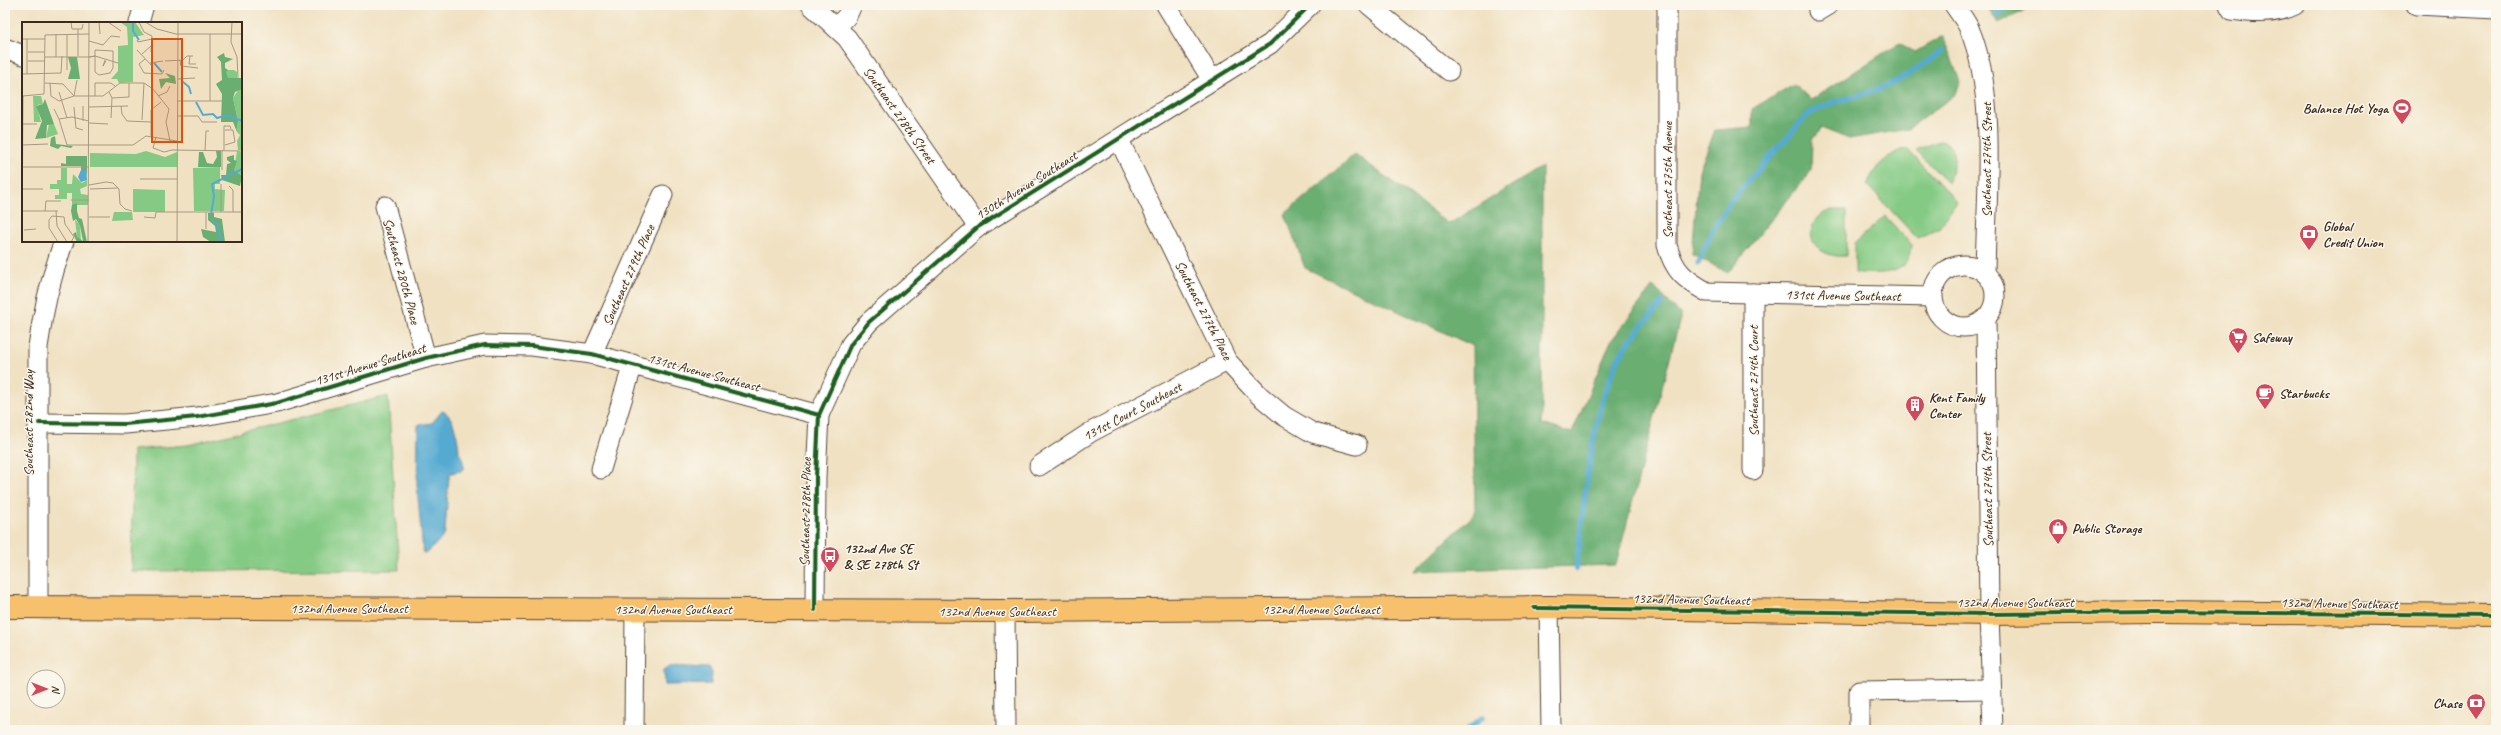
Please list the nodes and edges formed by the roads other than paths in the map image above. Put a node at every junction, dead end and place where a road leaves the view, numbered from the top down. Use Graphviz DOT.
graph roads {
  1 [pos="144,5"];
  2 [pos="852,5"];
  3 [pos="1166,5"];
  4 [pos="1310,5"];
  5 [pos="1369,5"];
  6 [pos="1667,5"];
  7 [pos="1954,5"];
  8 [pos="2229,5"];
  9 [pos="2294,5"];
  10 [pos="2416,5"];
  11 [pos="813,6"];
  12 [pos="2496,9"];
  13 [pos="139,22"];
  14 [pos="836,28"];
  15 [pos="5,48"];
  16 [pos="22,55"];
  17 [pos="1449,71"];
  18 [pos="1212,80"];
  19 [pos="1120,140"];
  20 [pos="663,195"];
  21 [pos="385,206"];
  22 [pos="978,227"];
  23 [pos="64,242"];
  24 [pos="1985,273"];
  25 [pos="1753,292"];
  26 [pos="1932,297"];
  27 [pos="1986,318"];
  28 [pos="592,354"];
  29 [pos="426,358"];
  30 [pos="1227,361"];
  31 [pos="633,364"];
  32 [pos="820,415"];
  33 [pos="39,423"];
  34 [pos="1357,445"];
  35 [pos="1039,466"];
  36 [pos="601,469"];
  37 [pos="1753,470"];
  38 [pos="1549,607"];
  39 [pos="5,608"];
  40 [pos="38,608"];
  41 [pos="634,609"];
  42 [pos="815,610"];
  43 [pos="1005,611"];
  44 [pos="1989,614"];
  45 [pos="2496,615"];
  46 [pos="1990,689"];
  47 [pos="634,730"];
  48 [pos="1006,730"];
  49 [pos="1551,730"];
  50 [pos="1859,730"];
  51 [pos="1993,730"];
  1 -- 13 [label="street"];
  2 -- 14 [label="street"];
  3 -- 18 [label="street"];
  4 -- 18 [label="street, 130th Avenue Southeast"];
  5 -- 17 [label="street"];
  6 -- 25 [label="street, Southeast 275th Avenue"];
  7 -- 24 [label="street, Southeast 274th Street"];
  8 -- 9 [label="street"];
  10 -- 12 [label="street"];
  11 -- 14 [label="street, Southeast 278th Street"];
  14 -- 22 [label="street, Southeast 278th Street"];
  15 -- 16 [label="street"];
  18 -- 19 [label="street, 130th Avenue Southeast"];
  19 -- 22 [label="street, 130th Avenue Southeast"];
  19 -- 30 [label="street, Southeast 277th Place"];
  20 -- 28 [label="street, Southeast 279th Place"];
  21 -- 29 [label="street, Southeast 280th Place"];
  22 -- 32 [label="street, 130th Avenue Southeast"];
  23 -- 33 [label="street, Southeast 282nd Way"];
  24 -- 26 [label="street"];
  24 -- 27 [label="street, Southeast 274th Street"];
  25 -- 26 [label="street, 131st Avenue Southeast"];
  25 -- 37 [label="street, Southeast 274th Court"];
  26 -- 27 [label="street"];
  27 -- 44 [label="street, Southeast 274th Street"];
  28 -- 29 [label="street, 131st Avenue Southeast"];
  28 -- 31 [label="street, 131st Avenue Southeast"];
  29 -- 33 [label="street, 131st Avenue Southeast"];
  30 -- 34 [label="street, Southeast 277th Place"];
  30 -- 35 [label="street, 131st Court Southeast"];
  31 -- 32 [label="street, 131st Avenue Southeast"];
  31 -- 36 [label="street"];
  32 -- 42 [label="street, Southeast 278th Place"];
  33 -- 40 [label="street, Southeast 282nd Way"];
  38 -- 43 [label="main road, 132nd Avenue Southeast"];
  38 -- 44 [label="main road, 132nd Avenue Southeast"];
  38 -- 49 [label="street"];
  39 -- 40 [label="main road, 132nd Avenue Southeast"];
  40 -- 41 [label="main road, 132nd Avenue Southeast"];
  41 -- 42 [label="main road, 132nd Avenue Southeast"];
  41 -- 47 [label="street"];
  42 -- 43 [label="main road, 132nd Avenue Southeast"];
  43 -- 48 [label="street"];
  44 -- 45 [label="main road, 132nd Avenue Southeast"];
  44 -- 46 [label="street, 132nd Avenue Southeast"];
  46 -- 50 [label="street"];
  46 -- 51 [label="street, 132nd Avenue Southeast"];
}
